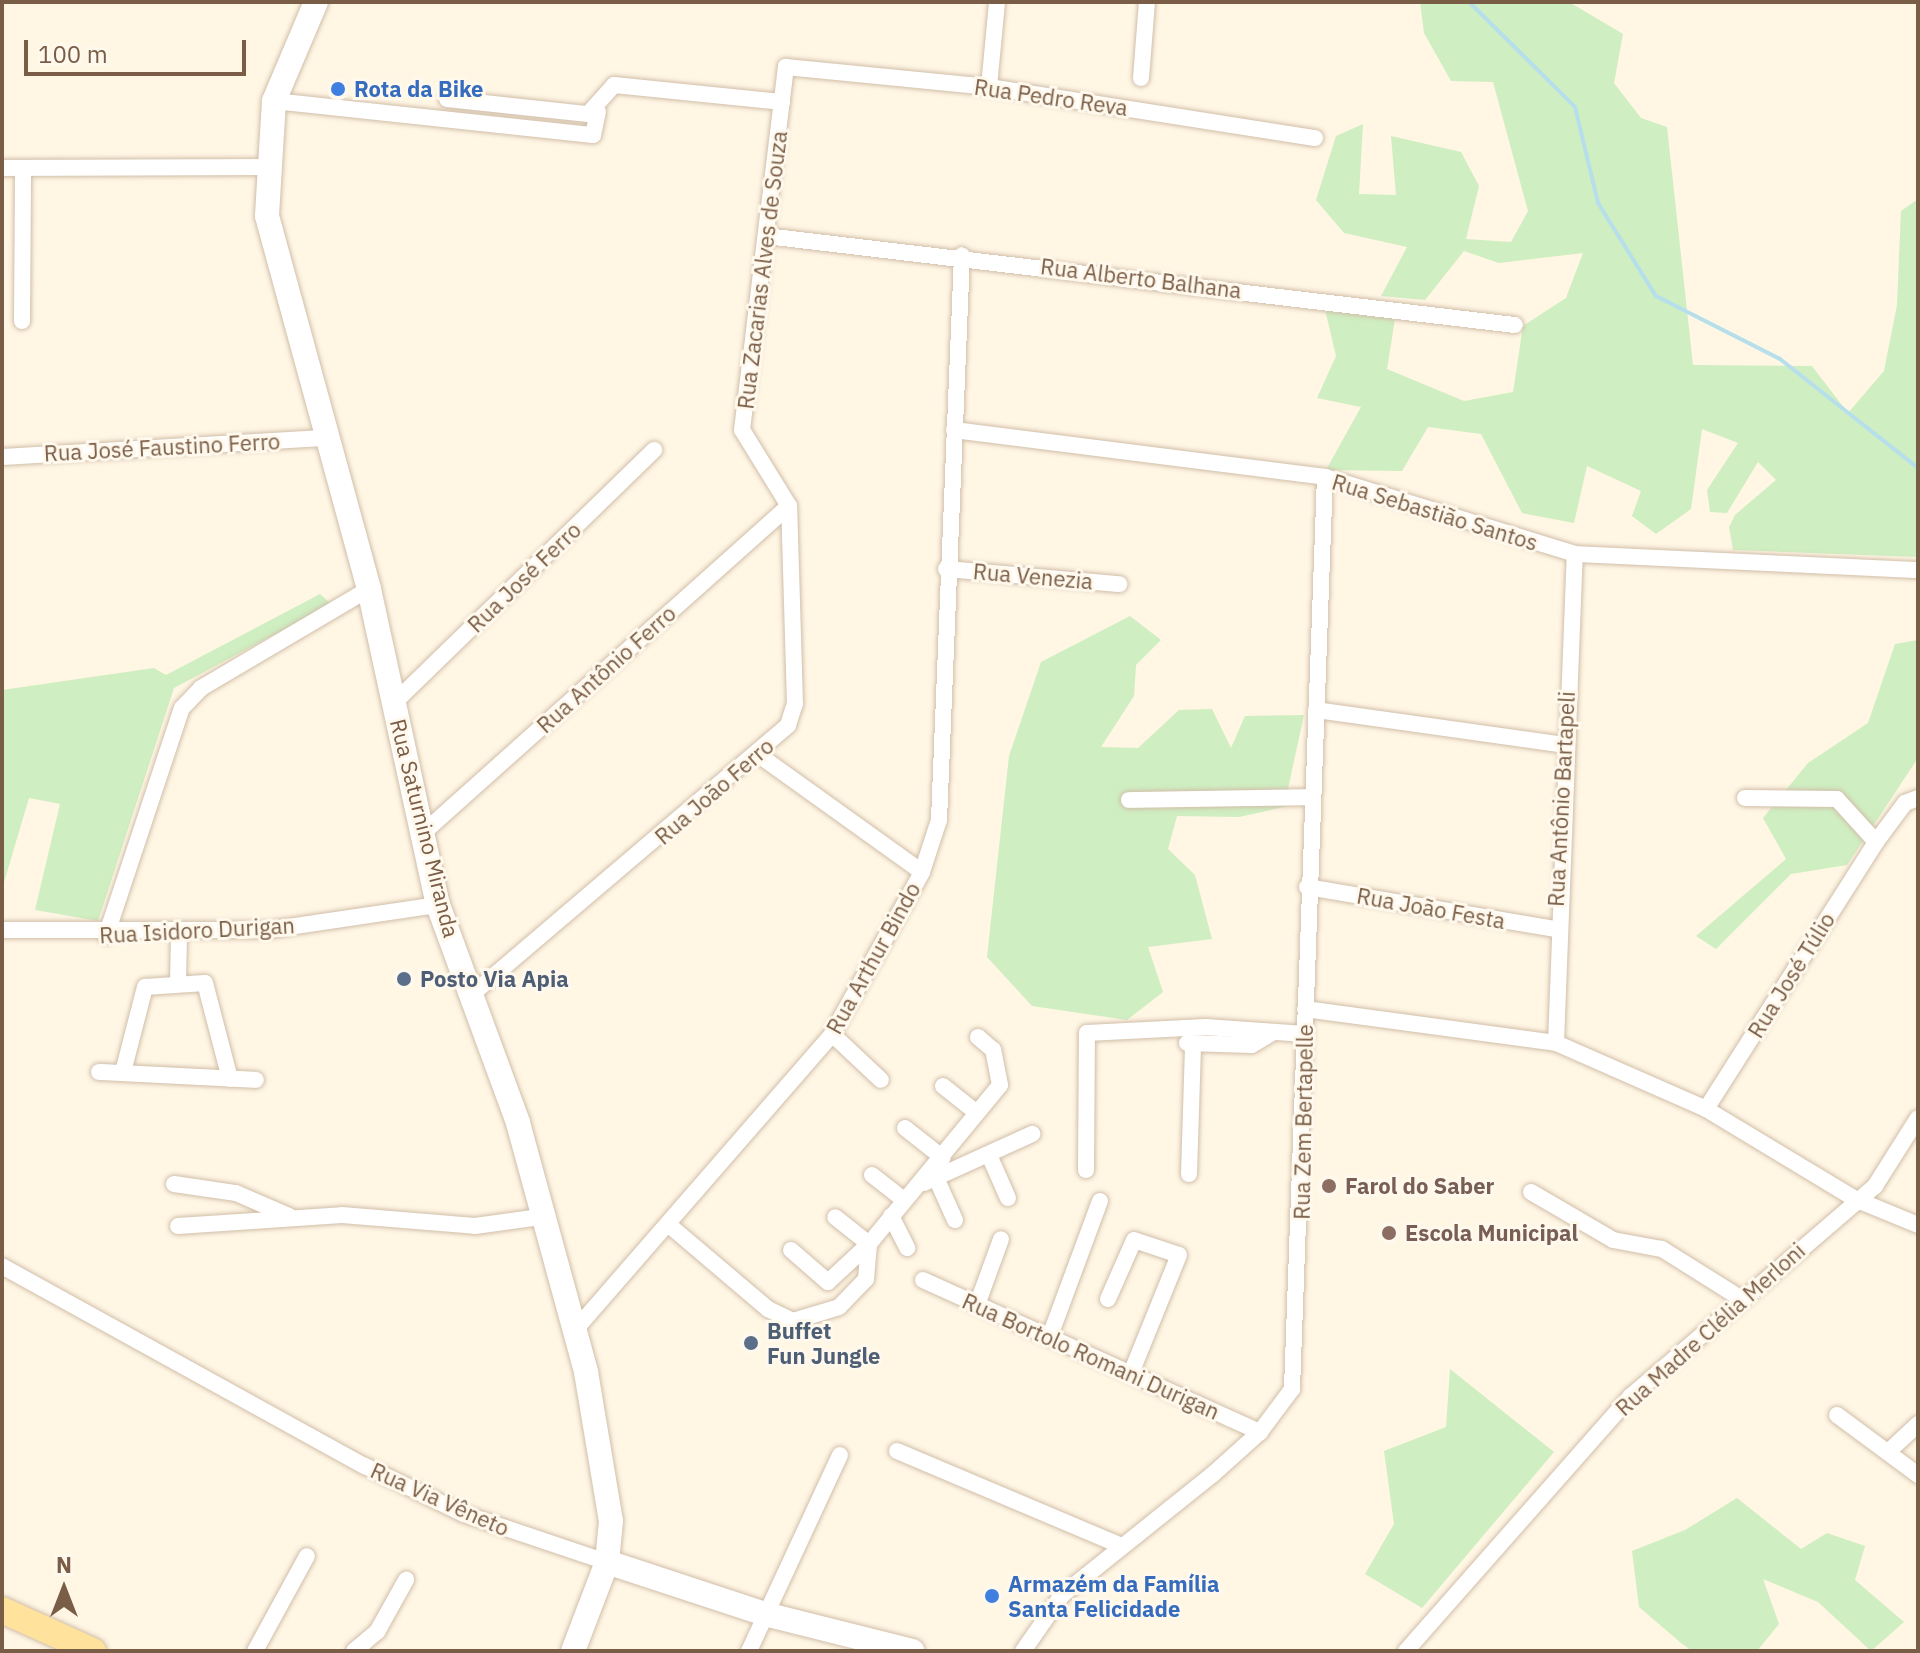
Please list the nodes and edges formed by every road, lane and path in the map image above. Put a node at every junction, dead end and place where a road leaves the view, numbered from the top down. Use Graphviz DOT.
graph roads {
  1 [pos="316,2"];
  2 [pos="997,2"];
  3 [pos="1147,2"];
  4 [pos="786,67"];
  5 [pos="1141,78"];
  6 [pos="989,87"];
  7 [pos="447,99"];
  8 [pos="274,101"];
  9 [pos="782,102"];
  10 [pos="598,112"];
  11 [pos="1315,138"];
  12 [pos="265,167"];
  13 [pos="2,168"];
  14 [pos="23,168"];
  15 [pos="766,236"];
  16 [pos="962,255"];
  17 [pos="22,321"];
  18 [pos="1515,325"];
  19 [pos="954,430"];
  20 [pos="323,438"];
  21 [pos="654,450"];
  22 [pos="2,457"];
  23 [pos="1325,477"];
  24 [pos="789,506"];
  25 [pos="1575,554"];
  26 [pos="946,569"];
  27 [pos="1918,570"];
  28 [pos="1119,584"];
  29 [pos="369,589"];
  30 [pos="394,703"];
  31 [pos="1316,710"];
  32 [pos="1564,745"];
  33 [pos="760,756"];
  34 [pos="1313,797"];
  35 [pos="1745,798"];
  36 [pos="1918,798"];
  37 [pos="1129,800"];
  38 [pos="423,833"];
  39 [pos="1876,842"];
  40 [pos="922,872"];
  41 [pos="1307,887"];
  42 [pos="438,905"];
  43 [pos="1555,929"];
  44 [pos="2,930"];
  45 [pos="179,935"];
  46 [pos="106,936"];
  47 [pos="178,983"];
  48 [pos="470,996"];
  49 [pos="1305,1009"];
  50 [pos="1168,1033"];
  51 [pos="1272,1033"];
  52 [pos="832,1034"];
  53 [pos="1305,1034"];
  54 [pos="978,1037"];
  55 [pos="1556,1043"];
  56 [pos="1193,1047"];
  57 [pos="99,1072"];
  58 [pos="123,1072"];
  59 [pos="230,1079"];
  60 [pos="256,1080"];
  61 [pos="881,1080"];
  62 [pos="943,1086"];
  63 [pos="1706,1109"];
  64 [pos="977,1113"];
  65 [pos="1918,1118"];
  66 [pos="905,1128"];
  67 [pos="1032,1134"];
  68 [pos="989,1155"];
  69 [pos="943,1158"];
  70 [pos="1086,1170"];
  71 [pos="1189,1174"];
  72 [pos="872,1175"];
  73 [pos="930,1181"];
  74 [pos="174,1184"];
  75 [pos="1531,1192"];
  76 [pos="1008,1198"];
  77 [pos="1855,1199"];
  78 [pos="904,1200"];
  79 [pos="1100,1201"];
  80 [pos="547,1216"];
  81 [pos="891,1216"];
  82 [pos="290,1217"];
  83 [pos="835,1217"];
  84 [pos="955,1220"];
  85 [pos="669,1225"];
  86 [pos="1918,1225"];
  87 [pos="178,1226"];
  88 [pos="1001,1239"];
  89 [pos="869,1244"];
  90 [pos="907,1248"];
  91 [pos="791,1250"];
  92 [pos="2,1266"];
  93 [pos="923,1280"];
  94 [pos="1740,1298"];
  95 [pos="1108,1299"];
  96 [pos="977,1305"];
  97 [pos="575,1330"];
  98 [pos="1050,1336"];
  99 [pos="1131,1373"];
  100 [pos="1837,1415"];
  101 [pos="1918,1424"];
  102 [pos="1260,1432"];
  103 [pos="897,1451"];
  104 [pos="1888,1452"];
  105 [pos="840,1455"];
  106 [pos="1918,1475"];
  107 [pos="1120,1545"];
  108 [pos="307,1556"];
  109 [pos="607,1562"];
  110 [pos="406,1580"];
  111 [pos="2,1610"];
  112 [pos="765,1614"];
  113 [pos="2,1629"];
  114 [pos="57,1651"];
  115 [pos="93,1651"];
  116 [pos="255,1651"];
  117 [pos="354,1651"];
  118 [pos="573,1651"];
  119 [pos="749,1651"];
  120 [pos="912,1651"];
  121 [pos="1023,1651"];
  122 [pos="1406,1651"];
  1 -- 8 [label="main road, Rua Saturnino Miranda"];
  2 -- 6 [label="street"];
  3 -- 5 [label="street"];
  4 -- 6 [label="street, Rua Pedro Reva"];
  4 -- 9 [label="street, Rua Zacarias Alves de Souza"];
  6 -- 11 [label="street, Rua Pedro Reva"];
  7 -- 10 [label="street"];
  8 -- 10 [label="street"];
  8 -- 12 [label="main road, Rua Saturnino Miranda"];
  9 -- 10 [label="street"];
  9 -- 15 [label="street, Rua Zacarias Alves de Souza"];
  12 -- 14 [label="street"];
  12 -- 20 [label="main road, Rua Saturnino Miranda"];
  13 -- 14 [label="street"];
  14 -- 17 [label="street"];
  15 -- 16 [label="street, Rua Alberto Balhana"];
  15 -- 24 [label="street, Rua Zacarias Alves de Souza"];
  16 -- 18 [label="street, Rua Alberto Balhana"];
  16 -- 19 [label="street, Rua Arthur Bindo"];
  19 -- 23 [label="street, Rua Sebastião Santos"];
  19 -- 26 [label="street, Rua Arthur Bindo"];
  20 -- 22 [label="street, Rua José Faustino Ferro"];
  20 -- 29 [label="main road, Rua Saturnino Miranda"];
  21 -- 30 [label="street, Rua José Ferro"];
  23 -- 25 [label="street, Rua Sebastião Santos"];
  23 -- 31 [label="street, Rua Zem Bertapelle"];
  24 -- 33 [label="street, Rua João Ferro"];
  24 -- 38 [label="street, Rua Antônio Ferro"];
  25 -- 27 [label="street, Rua Sebastião Santos"];
  25 -- 32 [label="street, Rua Antônio Bartapeli"];
  26 -- 28 [label="street, Rua Venezia"];
  26 -- 40 [label="street, Rua Arthur Bindo"];
  29 -- 30 [label="main road, Rua Saturnino Miranda"];
  29 -- 46 [label="street"];
  30 -- 38 [label="main road, Rua Saturnino Miranda"];
  31 -- 32 [label="street"];
  31 -- 34 [label="street, Rua Zem Bertapelle"];
  32 -- 43 [label="street, Rua Antônio Bartapeli"];
  33 -- 40 [label="street"];
  33 -- 48 [label="street, Rua João Ferro"];
  34 -- 37 [label="street"];
  34 -- 41 [label="street, Rua Zem Bertapelle"];
  35 -- 39 [label="street"];
  36 -- 39 [label="street, Rua José Túlio"];
  38 -- 42 [label="main road, Rua Saturnino Miranda"];
  39 -- 63 [label="street, Rua José Túlio"];
  40 -- 52 [label="street, Rua Arthur Bindo"];
  41 -- 43 [label="street, Rua João Festa"];
  41 -- 49 [label="street, Rua Zem Bertapelle"];
  42 -- 45 [label="street, Rua Isidoro Durigan"];
  42 -- 48 [label="main road, Rua Saturnino Miranda"];
  43 -- 55 [label="street, Rua Antônio Bartapeli"];
  44 -- 46 [label="street, Rua Isidoro Durigan"];
  45 -- 46 [label="street, Rua Isidoro Durigan"];
  45 -- 47 [label="street"];
  47 -- 58 [label="street"];
  47 -- 59 [label="street"];
  48 -- 80 [label="main road, Rua Saturnino Miranda"];
  49 -- 53 [label="street, Rua Zem Bertapelle"];
  49 -- 55 [label="street"];
  50 -- 51 [label="street"];
  50 -- 56 [label="street"];
  50 -- 70 [label="street"];
  51 -- 53 [label="street"];
  51 -- 56 [label="street"];
  52 -- 61 [label="street"];
  52 -- 85 [label="street, Rua Arthur Bindo"];
  53 -- 102 [label="street, Rua Zem Bertapelle"];
  54 -- 64 [label="street"];
  55 -- 63 [label="street"];
  56 -- 71 [label="street"];
  57 -- 58 [label="street"];
  58 -- 59 [label="street"];
  59 -- 60 [label="street"];
  62 -- 64 [label="street"];
  63 -- 77 [label="street"];
  64 -- 69 [label="street"];
  65 -- 77 [label="street, Rua Madre Clélia Merloni"];
  66 -- 69 [label="street"];
  67 -- 68 [label="street"];
  68 -- 73 [label="street"];
  68 -- 76 [label="street"];
  69 -- 73 [label="street"];
  72 -- 78 [label="street"];
  73 -- 78 [label="street"];
  73 -- 84 [label="street"];
  74 -- 82 [label="street"];
  75 -- 94 [label="street"];
  77 -- 86 [label="street"];
  77 -- 94 [label="street, Rua Madre Clélia Merloni"];
  78 -- 81 [label="street"];
  79 -- 98 [label="street"];
  80 -- 82 [label="street"];
  80 -- 97 [label="main road, Rua Saturnino Miranda"];
  81 -- 89 [label="street"];
  81 -- 90 [label="street"];
  82 -- 87 [label="street"];
  83 -- 89 [label="street"];
  85 -- 89 [label="street"];
  85 -- 97 [label="street, Rua Arthur Bindo"];
  88 -- 96 [label="street"];
  89 -- 91 [label="street"];
  92 -- 109 [label="street, Rua Via Vêneto"];
  93 -- 96 [label="street, Rua Bortolo Romani Durigan"];
  94 -- 122 [label="street, Rua Madre Clélia Merloni"];
  95 -- 99 [label="street"];
  96 -- 98 [label="street, Rua Bortolo Romani Durigan"];
  97 -- 109 [label="main road, Rua Saturnino Miranda"];
  98 -- 99 [label="street, Rua Bortolo Romani Durigan"];
  99 -- 102 [label="street, Rua Bortolo Romani Durigan"];
  100 -- 104 [label="street"];
  101 -- 104 [label="street"];
  102 -- 107 [label="street, Rua Zem Bertapelle"];
  103 -- 107 [label="street"];
  104 -- 106 [label="street"];
  105 -- 112 [label="street"];
  107 -- 121 [label="street, Rua Zem Bertapelle"];
  108 -- 116 [label="street"];
  109 -- 112 [label="main road, Rua Via Vêneto"];
  109 -- 118 [label="main road, Rua Saturnino Miranda"];
  110 -- 117 [label="street"];
  111 -- 115 [label="main road"];
  112 -- 119 [label="street"];
  112 -- 120 [label="main road, Rua Via Vêneto"];
  113 -- 114 [label="main road"];
}
